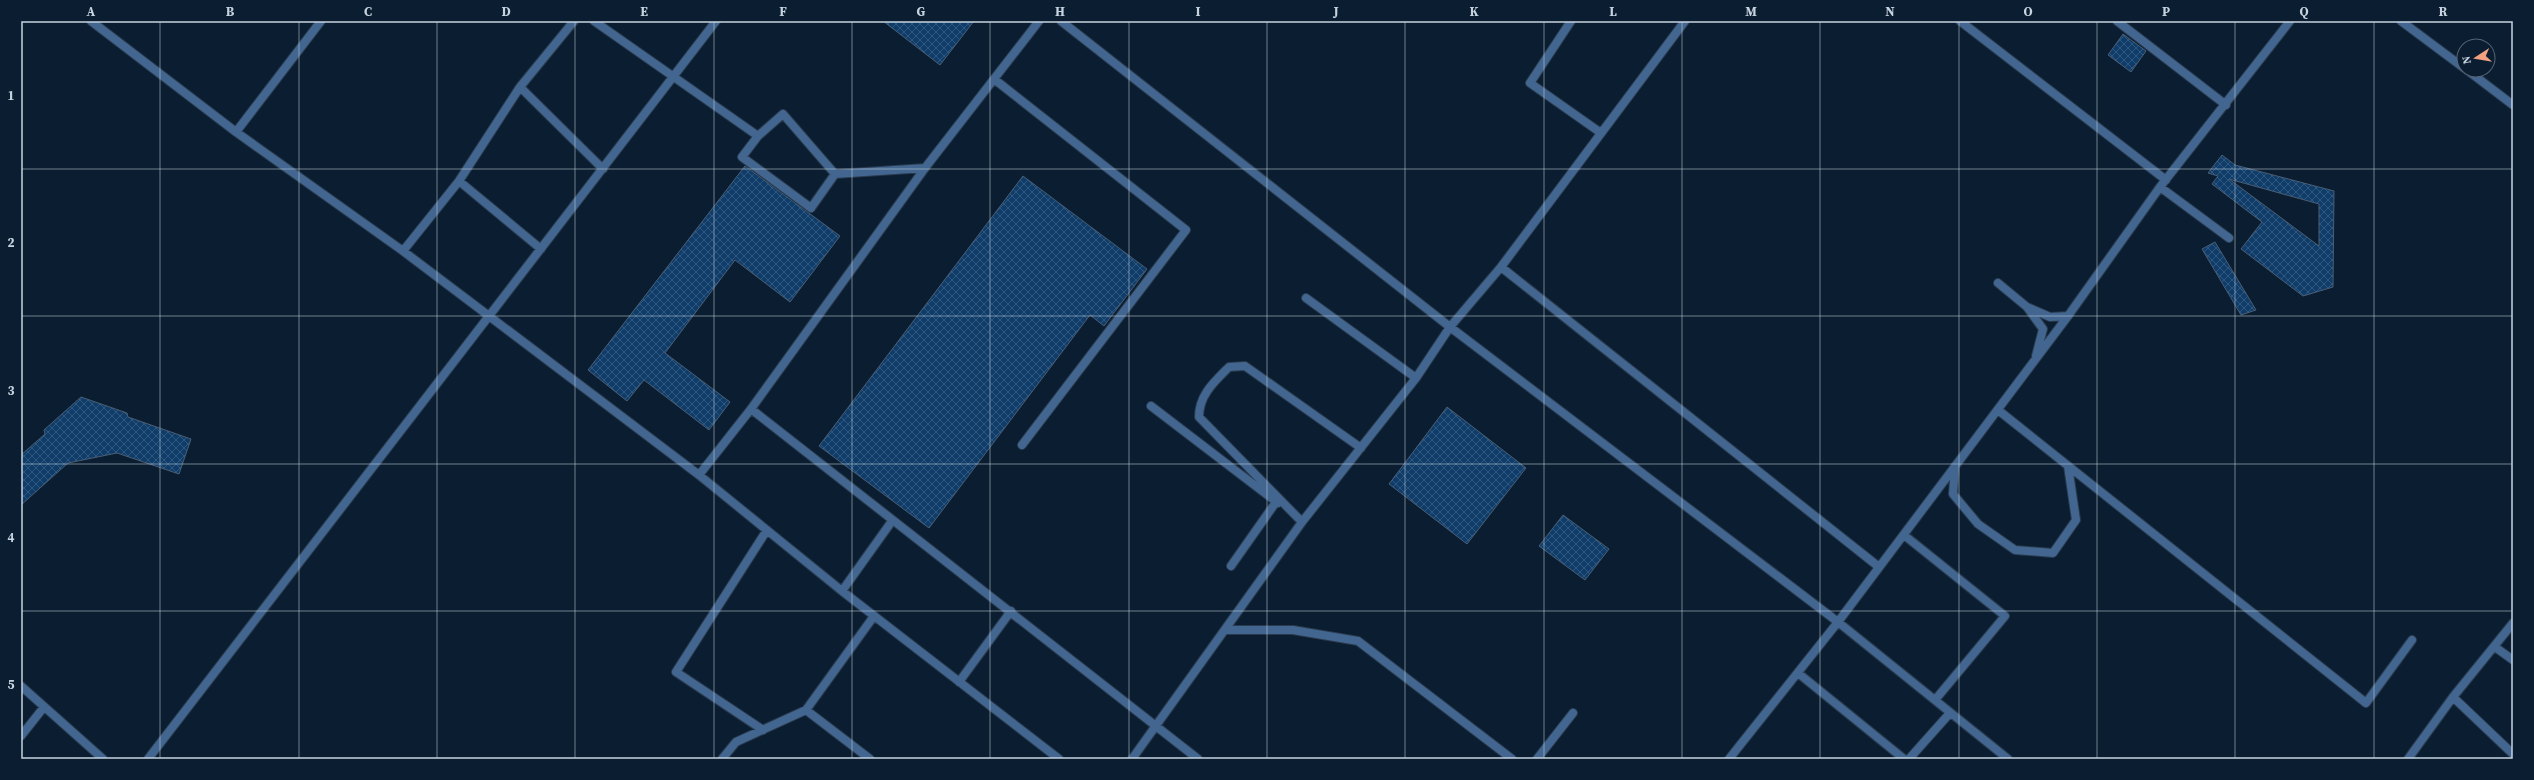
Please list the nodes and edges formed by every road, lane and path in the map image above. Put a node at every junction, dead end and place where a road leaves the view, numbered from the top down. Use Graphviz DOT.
graph roads {
  1 [pos="91,21"];
  2 [pos="321,21"];
  3 [pos="574,21"];
  4 [pos="594,21"];
  5 [pos="716,21"];
  6 [pos="1039,21"];
  7 [pos="1061,21"];
  8 [pos="1571,21"];
  9 [pos="1685,21"];
  10 [pos="1960,21"];
  11 [pos="2117,21"];
  12 [pos="2290,21"];
  13 [pos="2401,21"];
  14 [pos="2456,62"];
  15 [pos="674,76"];
  16 [pos="2477,78"];
  17 [pos="994,80"];
  18 [pos="520,87"];
  19 [pos="2226,105"];
  20 [pos="2513,105"];
  21 [pos="236,132"];
  22 [pos="1601,133"];
  23 [pos="758,136"];
  24 [pos="925,168"];
  25 [pos="603,169"];
  26 [pos="835,174"];
  27 [pos="2166,180"];
  28 [pos="459,181"];
  29 [pos="2160,187"];
  30 [pos="2229,238"];
  31 [pos="541,249"];
  32 [pos="403,250"];
  33 [pos="1501,267"];
  34 [pos="1998,283"];
  35 [pos="1306,298"];
  36 [pos="2027,307"];
  37 [pos="489,316"];
  38 [pos="2068,316"];
  39 [pos="1450,327"];
  40 [pos="2035,361"];
  41 [pos="1416,378"];
  42 [pos="1151,406"];
  43 [pos="751,409"];
  44 [pos="1998,410"];
  45 [pos="1022,445"];
  46 [pos="1361,448"];
  47 [pos="1956,466"];
  48 [pos="2068,466"];
  49 [pos="699,475"];
  50 [pos="1276,502"];
  51 [pos="892,521"];
  52 [pos="1302,522"];
  53 [pos="767,530"];
  54 [pos="1904,535"];
  55 [pos="1231,566"];
  56 [pos="1880,567"];
  57 [pos="842,591"];
  58 [pos="1011,611"];
  59 [pos="874,616"];
  60 [pos="1838,622"];
  61 [pos="2513,623"];
  62 [pos="1226,630"];
  63 [pos="2412,640"];
  64 [pos="2495,647"];
  65 [pos="2513,660"];
  66 [pos="1798,673"];
  67 [pos="959,682"];
  68 [pos="21,686"];
  69 [pos="2453,697"];
  70 [pos="1935,700"];
  71 [pos="44,707"];
  72 [pos="806,710"];
  73 [pos="1950,712"];
  74 [pos="1573,713"];
  75 [pos="1155,727"];
  76 [pos="764,730"];
  77 [pos="21,736"];
  78 [pos="2513,754"];
  79 [pos="102,759"];
  80 [pos="148,759"];
  81 [pos="722,759"];
  82 [pos="870,759"];
  83 [pos="1059,759"];
  84 [pos="1132,759"];
  85 [pos="1198,759"];
  86 [pos="1512,759"];
  87 [pos="1537,759"];
  88 [pos="1729,759"];
  89 [pos="1904,759"];
  90 [pos="1909,759"];
  91 [pos="2008,759"];
  92 [pos="2408,759"];
  1 -- 21 [label="lane"];
  2 -- 21 [label="lane"];
  3 -- 18 [label="lane"];
  4 -- 15 [label="lane"];
  5 -- 15 [label="lane"];
  6 -- 17 [label="lane"];
  7 -- 39 [label="lane"];
  8 -- 22 [label="lane"];
  9 -- 22 [label="lane"];
  10 -- 27 [label="lane"];
  11 -- 19 [label="lane"];
  12 -- 19 [label="lane"];
  13 -- 14 [label="lane"];
  15 -- 23 [label="lane"];
  15 -- 25 [label="lane"];
  16 -- 20 [label="lane"];
  17 -- 24 [label="lane"];
  17 -- 45 [label="lane"];
  18 -- 25 [label="lane"];
  18 -- 28 [label="lane"];
  19 -- 27 [label="lane"];
  21 -- 32 [label="lane"];
  22 -- 33 [label="lane"];
  23 -- 26 [label="lane"];
  23 -- 26 [label="lane"];
  24 -- 26 [label="lane"];
  24 -- 43 [label="lane"];
  25 -- 31 [label="lane"];
  27 -- 29 [label="lane"];
  28 -- 31 [label="lane"];
  28 -- 32 [label="lane"];
  29 -- 30 [label="lane"];
  29 -- 38 [label="lane"];
  31 -- 37 [label="lane"];
  32 -- 37 [label="lane"];
  33 -- 39 [label="lane"];
  33 -- 56 [label="lane"];
  34 -- 36 [label="lane"];
  35 -- 41 [label="lane"];
  36 -- 38 [label="lane"];
  36 -- 40 [label="lane"];
  37 -- 49 [label="lane"];
  37 -- 80 [label="lane"];
  38 -- 40 [label="lane"];
  39 -- 41 [label="lane"];
  39 -- 60 [label="lane"];
  40 -- 44 [label="lane"];
  41 -- 46 [label="lane"];
  42 -- 50 [label="lane"];
  43 -- 49 [label="lane"];
  43 -- 51 [label="lane"];
  44 -- 47 [label="lane"];
  44 -- 48 [label="lane"];
  46 -- 52 [label="lane"];
  46 -- 52 [label="lane"];
  47 -- 48 [label="lane"];
  47 -- 54 [label="lane"];
  48 -- 63 [label="lane"];
  49 -- 53 [label="lane"];
  50 -- 52 [label="lane"];
  50 -- 55 [label="lane"];
  51 -- 57 [label="lane"];
  51 -- 58 [label="lane"];
  52 -- 62 [label="lane"];
  53 -- 57 [label="lane"];
  53 -- 76 [label="lane"];
  54 -- 56 [label="lane"];
  54 -- 70 [label="lane"];
  56 -- 60 [label="lane"];
  57 -- 59 [label="lane"];
  58 -- 67 [label="lane"];
  58 -- 75 [label="lane"];
  59 -- 67 [label="lane"];
  59 -- 72 [label="lane"];
  60 -- 66 [label="lane"];
  60 -- 70 [label="lane"];
  61 -- 64 [label="lane"];
  62 -- 75 [label="lane"];
  62 -- 86 [label="lane"];
  64 -- 65 [label="lane"];
  64 -- 69 [label="lane"];
  66 -- 88 [label="lane"];
  66 -- 89 [label="lane"];
  67 -- 83 [label="lane"];
  68 -- 71 [label="lane"];
  69 -- 78 [label="lane"];
  69 -- 92 [label="lane"];
  70 -- 73 [label="lane"];
  71 -- 77 [label="lane"];
  71 -- 79 [label="lane"];
  72 -- 76 [label="lane"];
  72 -- 82 [label="lane"];
  73 -- 90 [label="lane"];
  73 -- 91 [label="lane"];
  74 -- 87 [label="lane"];
  75 -- 84 [label="lane"];
  75 -- 85 [label="lane"];
  76 -- 81 [label="lane"];
}
